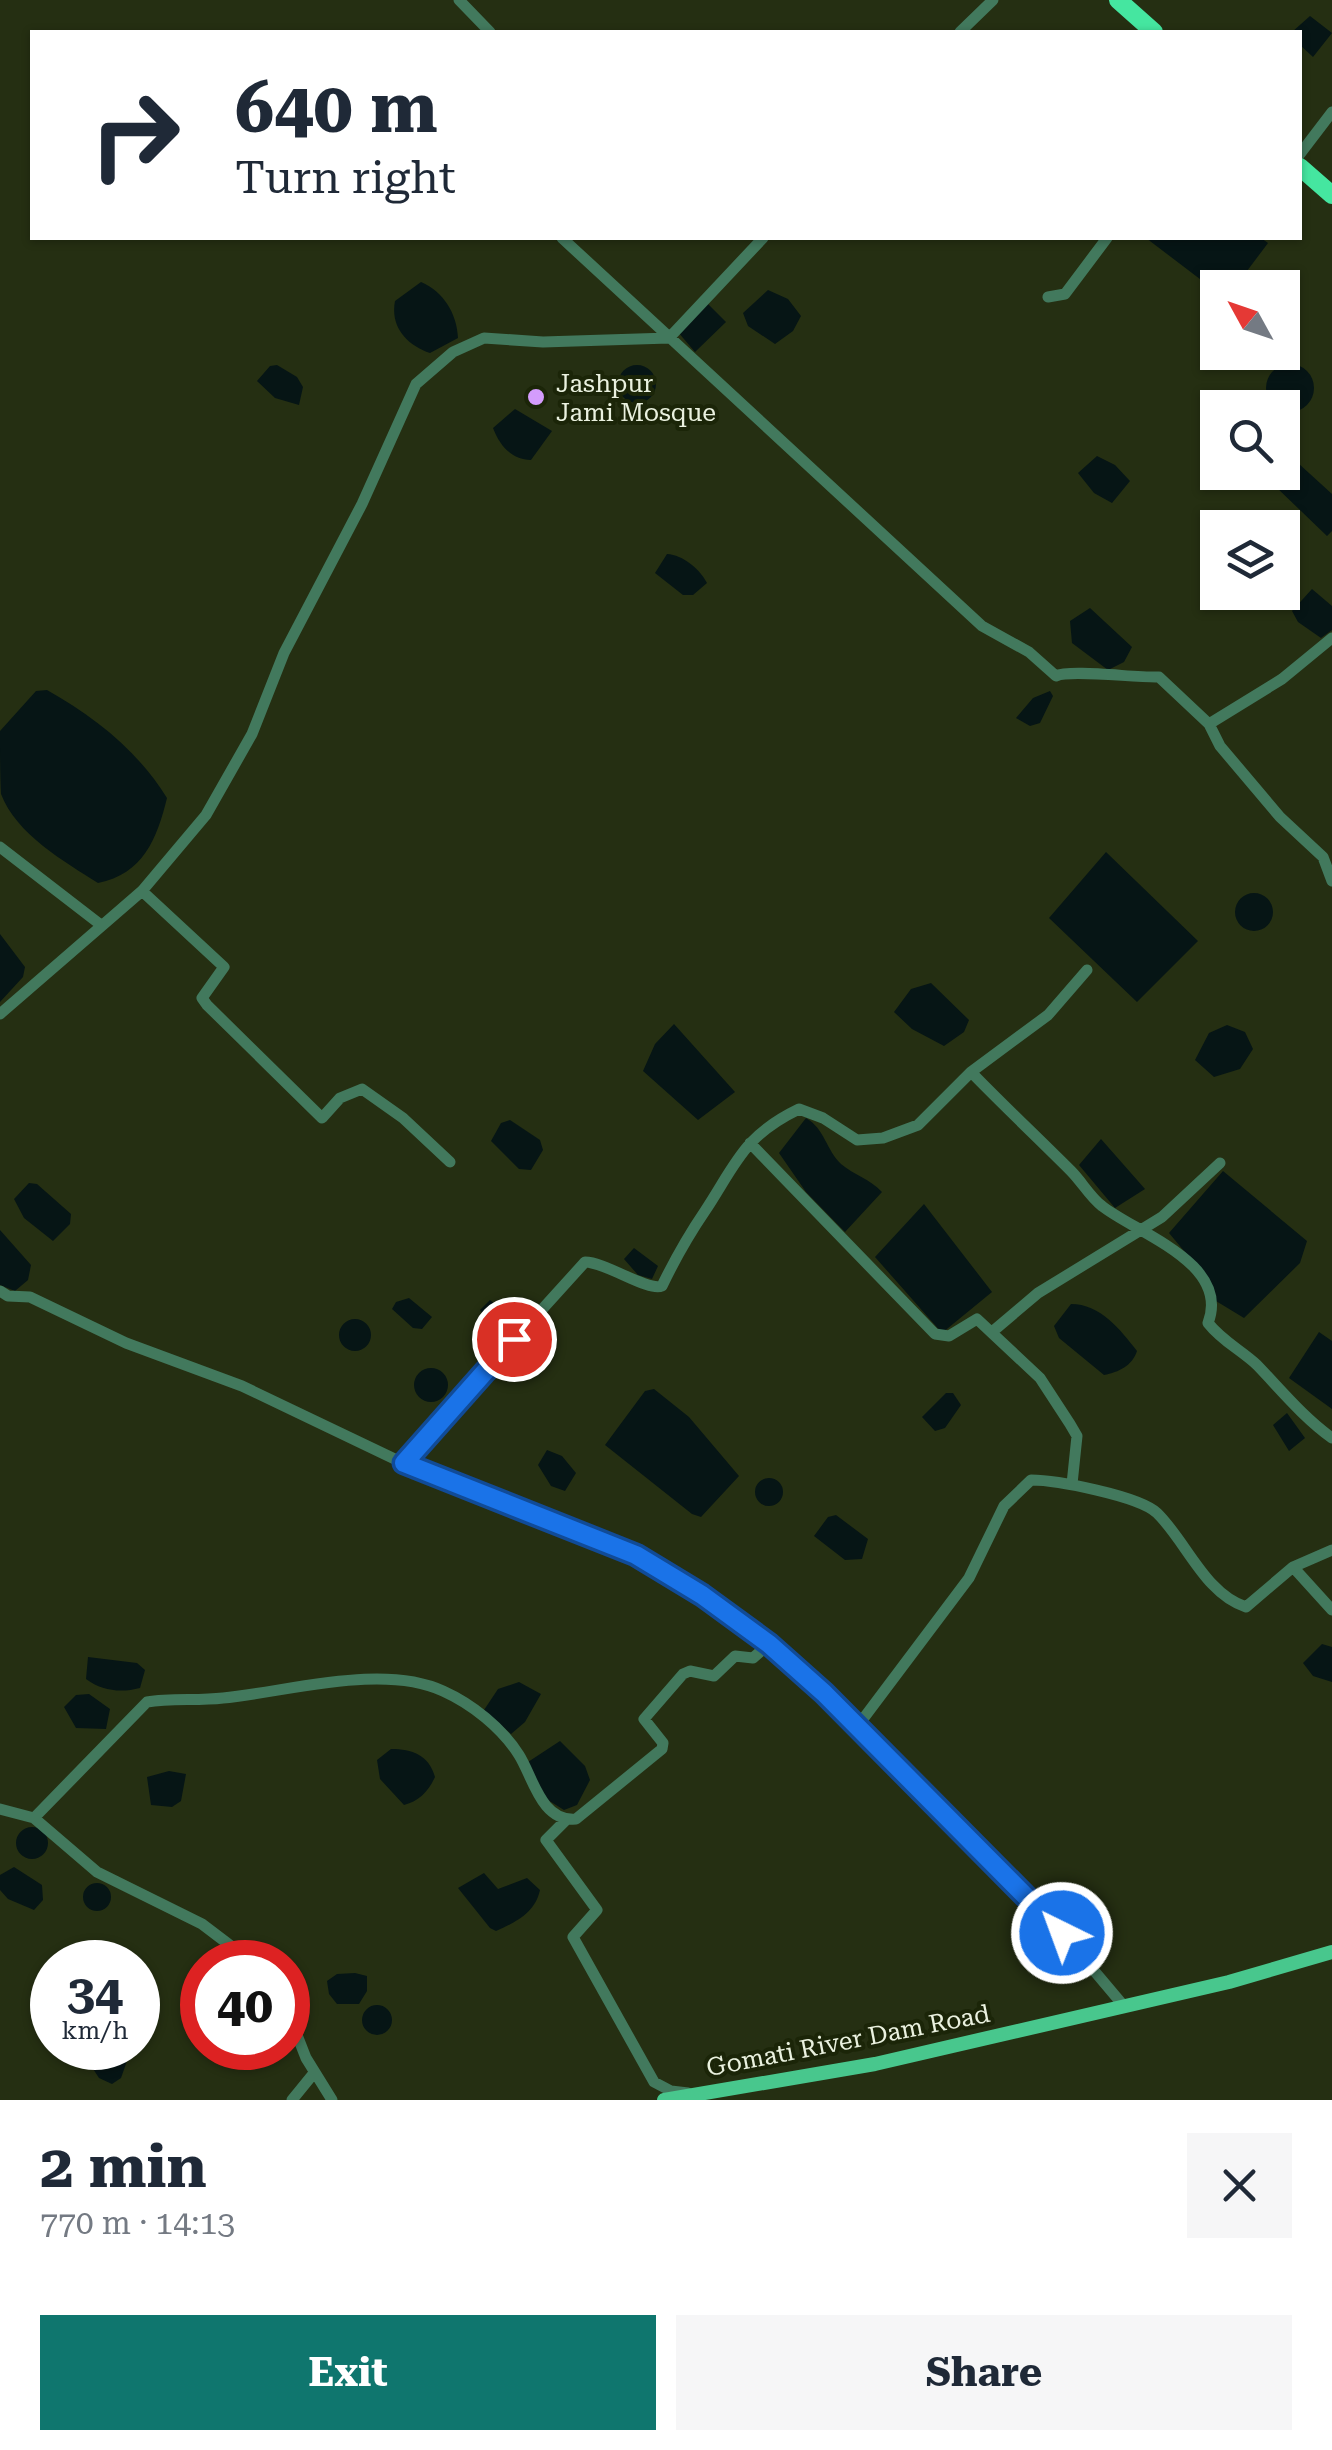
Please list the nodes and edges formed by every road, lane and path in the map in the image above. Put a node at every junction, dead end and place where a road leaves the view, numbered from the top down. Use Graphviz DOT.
graph roads {
  1 [pos="459,0"];
  2 [pos="992,0"];
  3 [pos="1118,0"];
  4 [pos="488,30"];
  5 [pos="962,30"];
  6 [pos="1152,30"];
  7 [pos="1332,112"];
  8 [pos="1302,151"];
  9 [pos="1302,168"];
  10 [pos="1332,196"];
  11 [pos="564,240"];
  12 [pos="761,240"];
  13 [pos="1105,240"];
  14 [pos="1048,297"];
  15 [pos="669,338"];
  16 [pos="1332,638"];
  17 [pos="1209,724"];
  18 [pos="0,847"];
  19 [pos="1332,881"];
  20 [pos="142,891"];
  21 [pos="100,925"];
  22 [pos="1087,970"];
  23 [pos="0,1014"];
  24 [pos="971,1072"];
  25 [pos="750,1144"];
  26 [pos="450,1162"];
  27 [pos="1220,1163"];
  28 [pos="1139,1228"];
  29 [pos="0,1291"];
  30 [pos="992,1332"];
  31 [pos="1332,1438"];
  32 [pos="404,1463"];
  33 [pos="1072,1484"];
  34 [pos="1332,1550"];
  35 [pos="1294,1567"];
  36 [pos="1332,1610"];
  37 [pos="769,1644"];
  38 [pos="856,1727"];
  39 [pos="0,1809"];
  40 [pos="34,1818"];
  41 [pos="566,1820"];
  42 [pos="223,1940"];
  43 [pos="1332,1952"];
  44 [pos="1123,2005"];
  45 [pos="310,2064"];
  46 [pos="314,2073"];
  47 [pos="692,2094"];
  48 [pos="292,2100"];
  49 [pos="332,2100"];
  50 [pos="664,2100"];
  1 -- 4 [label="street"];
  2 -- 5 [label="street"];
  3 -- 6 [label="highway"];
  7 -- 8 [label="street"];
  9 -- 10 [label="highway"];
  11 -- 15 [label="street"];
  12 -- 15 [label="street"];
  13 -- 14 [label="street"];
  15 -- 17 [label="street"];
  15 -- 20 [label="street"];
  16 -- 17 [label="street"];
  17 -- 19 [label="street"];
  18 -- 21 [label="street"];
  20 -- 21 [label="street"];
  20 -- 26 [label="street"];
  21 -- 23 [label="street"];
  22 -- 24 [label="street"];
  24 -- 25 [label="street"];
  24 -- 28 [label="street"];
  25 -- 30 [label="street"];
  25 -- 32 [label="street"];
  27 -- 28 [label="street"];
  28 -- 30 [label="street"];
  28 -- 31 [label="street"];
  29 -- 32 [label="street"];
  30 -- 33 [label="street"];
  32 -- 37 [label="street"];
  33 -- 35 [label="street"];
  33 -- 38 [label="street"];
  34 -- 35 [label="street"];
  35 -- 36 [label="street"];
  37 -- 38 [label="street"];
  37 -- 41 [label="street"];
  38 -- 44 [label="street"];
  39 -- 40 [label="street"];
  40 -- 41 [label="street"];
  40 -- 42 [label="street"];
  41 -- 47 [label="street"];
  43 -- 44 [label="main road, Gomati River Dam Road"];
  44 -- 47 [label="main road, Gomati River Dam Road"];
  45 -- 46 [label="street"];
  46 -- 48 [label="street"];
  46 -- 49 [label="street"];
  47 -- 50 [label="main road, Gomati River Dam Road"];
}
